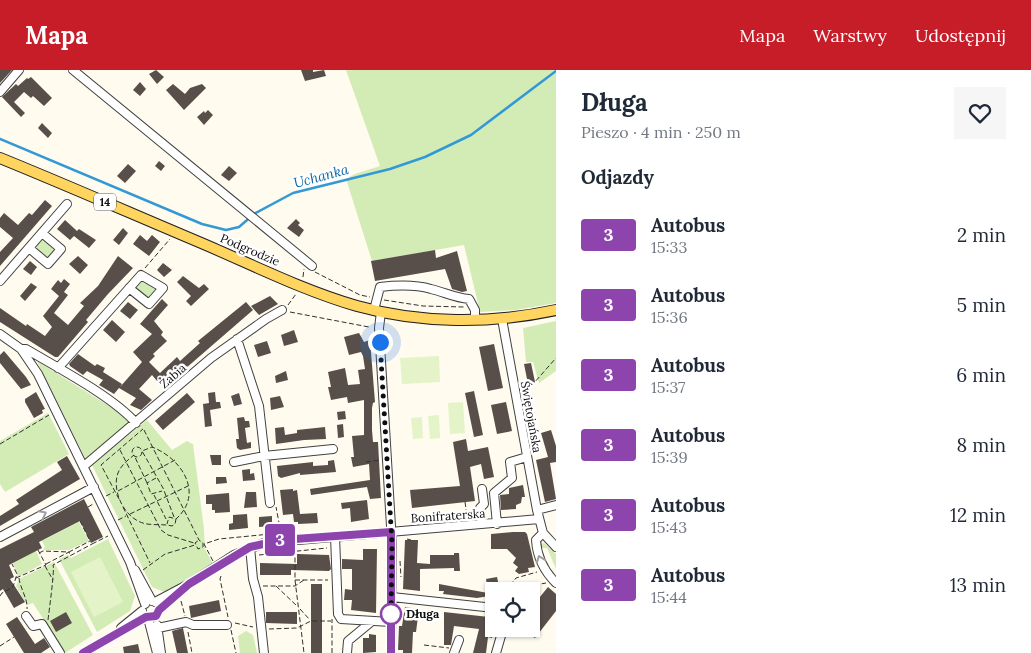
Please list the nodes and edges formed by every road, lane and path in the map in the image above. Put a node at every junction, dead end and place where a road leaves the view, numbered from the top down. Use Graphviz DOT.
graph roads {
  1 [pos="19,70"];
  2 [pos="73,70"];
  3 [pos="0,92"];
  4 [pos="0,158"];
  5 [pos="67,204"];
  6 [pos="42,233"];
  7 [pos="172,237"];
  8 [pos="30,248"];
  9 [pos="312,266"];
  10 [pos="141,275"];
  11 [pos="302,279"];
  12 [pos="0,281"];
  13 [pos="129,288"];
  14 [pos="295,295"];
  15 [pos="376,298"];
  16 [pos="472,305"];
  17 [pos="282,310"];
  18 [pos="556,310"];
  19 [pos="377,311"];
  20 [pos="502,319"];
  21 [pos="475,320"];
  22 [pos="369,327"];
  23 [pos="0,334"];
  24 [pos="236,340"];
  25 [pos="21,349"];
  26 [pos="556,358"];
  27 [pos="58,368"];
  28 [pos="526,392"];
  29 [pos="51,414"];
  30 [pos="137,423"];
  31 [pos="143,429"];
  32 [pos="0,444"];
  33 [pos="152,447"];
  34 [pos="120,449"];
  35 [pos="333,449"];
  36 [pos="142,451"];
  37 [pos="134,456"];
  38 [pos="264,456"];
  39 [pos="527,457"];
  40 [pos="175,460"];
  41 [pos="380,460"];
  42 [pos="125,462"];
  43 [pos="234,462"];
  44 [pos="366,462"];
  45 [pos="84,466"];
  46 [pos="162,468"];
  47 [pos="154,472"];
  48 [pos="144,477"];
  49 [pos="156,478"];
  50 [pos="135,482"];
  51 [pos="147,483"];
  52 [pos="188,486"];
  53 [pos="94,487"];
  54 [pos="482,489"];
  55 [pos="163,490"];
  56 [pos="117,491"];
  57 [pos="114,492"];
  58 [pos="175,492"];
  59 [pos="154,494"];
  60 [pos="106,496"];
  61 [pos="166,497"];
  62 [pos="157,501"];
  63 [pos="465,502"];
  64 [pos="121,503"];
  65 [pos="270,503"];
  66 [pos="93,504"];
  67 [pos="556,505"];
  68 [pos="148,506"];
  69 [pos="88,507"];
  70 [pos="184,510"];
  71 [pos="537,510"];
  72 [pos="128,515"];
  73 [pos="175,518"];
  74 [pos="481,519"];
  75 [pos="539,519"];
  76 [pos="118,520"];
  77 [pos="166,520"];
  78 [pos="468,520"];
  79 [pos="80,522"];
  80 [pos="167,524"];
  81 [pos="497,524"];
  82 [pos="157,525"];
  83 [pos="391,532"];
  84 [pos="543,533"];
  85 [pos="108,536"];
  86 [pos="335,536"];
  87 [pos="0,537"];
  88 [pos="407,539"];
  89 [pos="415,539"];
  90 [pos="199,540"];
  91 [pos="90,541"];
  92 [pos="92,544"];
  93 [pos="195,544"];
  94 [pos="250,547"];
  95 [pos="336,547"];
  96 [pos="556,547"];
  97 [pos="38,550"];
  98 [pos="295,550"];
  99 [pos="69,552"];
  100 [pos="39,553"];
  101 [pos="70,555"];
  102 [pos="254,556"];
  103 [pos="399,561"];
  104 [pos="213,562"];
  105 [pos="150,563"];
  106 [pos="12,564"];
  107 [pos="45,565"];
  108 [pos="544,568"];
  109 [pos="143,571"];
  110 [pos="221,576"];
  111 [pos="401,577"];
  112 [pos="17,578"];
  113 [pos="52,580"];
  114 [pos="295,580"];
  115 [pos="304,580"];
  116 [pos="331,580"];
  117 [pos="513,582"];
  118 [pos="552,583"];
  119 [pos="255,586"];
  120 [pos="276,586"];
  121 [pos="295,586"];
  122 [pos="0,596"];
  123 [pos="392,597"];
  124 [pos="298,607"];
  125 [pos="485,607"];
  126 [pos="150,610"];
  127 [pos="26,616"];
  128 [pos="311,621"];
  129 [pos="332,621"];
  130 [pos="372,622"];
  131 [pos="391,622"];
  132 [pos="50,624"];
  133 [pos="229,625"];
  134 [pos="300,627"];
  135 [pos="158,628"];
  136 [pos="262,629"];
  137 [pos="14,637"];
  138 [pos="501,637"];
  139 [pos="459,640"];
  140 [pos="98,645"];
  141 [pos="424,645"];
  142 [pos="0,646"];
  143 [pos="454,651"];
  144 [pos="60,653"];
  145 [pos="83,653"];
  146 [pos="101,653"];
  147 [pos="157,653"];
  148 [pos="161,653"];
  149 [pos="236,653"];
  150 [pos="264,653"];
  151 [pos="304,653"];
  152 [pos="347,653"];
  153 [pos="391,653"];
  154 [pos="496,653"];
  1 -- 3 [label="street"];
  2 -- 9 [label="street"];
  4 -- 19 [label="main road, Podgrodzie / 14"];
  5 -- 6 [label="street"];
  6 -- 8 [label="street"];
  6 -- 8 [label="street"];
  7 -- 10 [label="path"];
  8 -- 12 [label="street"];
  10 -- 13 [label="street"];
  10 -- 13 [label="street"];
  11 -- 15 [label="path"];
  13 -- 27 [label="street"];
  14 -- 17 [label="path"];
  15 -- 16 [label="path"];
  15 -- 16 [label="street"];
  15 -- 19 [label="street"];
  16 -- 21 [label="street"];
  17 -- 22 [label="path"];
  17 -- 24 [label="street, Żabia"];
  18 -- 20 [label="main road, 14"];
  19 -- 21 [label="main road, Podgrodzie / 14"];
  19 -- 83 [label="street"];
  20 -- 21 [label="main road, Podgrodzie / 14"];
  20 -- 39 [label="street, Świętojańska"];
  23 -- 25 [label="street"];
  24 -- 30 [label="street, Żabia"];
  24 -- 38 [label="street"];
  25 -- 27 [label="street"];
  25 -- 45 [label="street"];
  26 -- 28 [label="path"];
  27 -- 30 [label="street"];
  29 -- 32 [label="path"];
  30 -- 31 [label="path"];
  30 -- 45 [label="street, Żabia"];
  31 -- 33 [label="path"];
  31 -- 34 [label="path"];
  33 -- 36 [label="path"];
  33 -- 40 [label="path"];
  33 -- 46 [label="path"];
  34 -- 42 [label="path"];
  34 -- 57 [label="path"];
  35 -- 38 [label="street"];
  36 -- 37 [label="path"];
  36 -- 37 [label="path"];
  36 -- 47 [label="path"];
  37 -- 42 [label="path"];
  37 -- 48 [label="path"];
  38 -- 43 [label="street"];
  38 -- 65 [label="street"];
  39 -- 71 [label="street, Świętojańska"];
  39 -- 81 [label="street"];
  40 -- 46 [label="path"];
  40 -- 52 [label="path"];
  41 -- 44 [label="path"];
  42 -- 50 [label="path"];
  42 -- 56 [label="path"];
  45 -- 53 [label="street"];
  46 -- 47 [label="path"];
  46 -- 58 [label="path"];
  47 -- 48 [label="path"];
  47 -- 49 [label="path"];
  48 -- 50 [label="path"];
  48 -- 51 [label="path"];
  49 -- 51 [label="path"];
  49 -- 55 [label="path"];
  50 -- 56 [label="path"];
  50 -- 68 [label="path"];
  51 -- 59 [label="path"];
  52 -- 58 [label="path"];
  52 -- 70 [label="path"];
  87 -- 53 [label="street, one-way"];
  53 -- 126 [label="street"];
  54 -- 74 [label="street"];
  55 -- 59 [label="path"];
  55 -- 61 [label="path"];
  56 -- 57 [label="path"];
  56 -- 64 [label="path"];
  57 -- 60 [label="path"];
  57 -- 64 [label="path"];
  58 -- 61 [label="path"];
  58 -- 70 [label="path"];
  59 -- 62 [label="path"];
  61 -- 62 [label="path"];
  61 -- 73 [label="path"];
  62 -- 68 [label="path"];
  62 -- 77 [label="path"];
  63 -- 78 [label="path"];
  64 -- 72 [label="path"];
  65 -- 104 [label="path"];
  66 -- 69 [label="path"];
  67 -- 71 [label="street"];
  68 -- 72 [label="path"];
  68 -- 82 [label="path"];
  70 -- 73 [label="path"];
  70 -- 90 [label="path"];
  71 -- 75 [label="street, Świętojańska"];
  72 -- 76 [label="path"];
  72 -- 82 [label="path"];
  72 -- 105 [label="path"];
  73 -- 77 [label="path"];
  73 -- 80 [label="path"];
  75 -- 81 [label="street, Bonifraterska"];
  75 -- 84 [label="street, Świętojańska"];
  77 -- 80 [label="path"];
  79 -- 91 [label="path"];
  80 -- 82 [label="path"];
  81 -- 83 [label="street, Bonifraterska"];
  82 -- 93 [label="path"];
  83 -- 86 [label="street, Bonifraterska"];
  83 -- 123 [label="street"];
  84 -- 96 [label="street"];
  108 -- 84 [label="street, one-way"];
  85 -- 92 [label="path"];
  86 -- 94 [label="street, Bonifraterska"];
  86 -- 95 [label="street"];
  88 -- 89 [label="path"];
  90 -- 93 [label="path"];
  90 -- 93 [label="path"];
  91 -- 92 [label="path"];
  91 -- 99 [label="path"];
  92 -- 101 [label="path"];
  93 -- 105 [label="path"];
  94 -- 119 [label="street"];
  94 -- 126 [label="street, Bonifraterska"];
  95 -- 98 [label="path"];
  95 -- 130 [label="street"];
  97 -- 100 [label="path"];
  98 -- 102 [label="path"];
  98 -- 114 [label="path"];
  99 -- 100 [label="path"];
  99 -- 101 [label="path"];
  99 -- 107 [label="path"];
  100 -- 107 [label="path"];
  101 -- 113 [label="path"];
  103 -- 111 [label="path"];
  105 -- 109 [label="path"];
  106 -- 112 [label="path"];
  107 -- 112 [label="path"];
  107 -- 113 [label="path"];
  108 -- 117 [label="path"];
  108 -- 118 [label="street"];
  110 -- 136 [label="path"];
  112 -- 122 [label="path"];
  112 -- 127 [label="path"];
  113 -- 132 [label="path"];
  114 -- 115 [label="path"];
  114 -- 121 [label="path"];
  115 -- 116 [label="path"];
  115 -- 121 [label="path"];
  119 -- 120 [label="path"];
  119 -- 136 [label="street"];
  120 -- 121 [label="path"];
  120 -- 124 [label="path"];
  121 -- 124 [label="path"];
  123 -- 125 [label="street"];
  123 -- 131 [label="street"];
  124 -- 128 [label="path"];
  124 -- 134 [label="path"];
  126 -- 135 [label="street"];
  126 -- 140 [label="street, Bonifraterska"];
  126 -- 147 [label="street"];
  127 -- 144 [label="street"];
  128 -- 129 [label="path"];
  128 -- 134 [label="path"];
  130 -- 131 [label="street"];
  130 -- 152 [label="street"];
  131 -- 153 [label="street"];
  133 -- 135 [label="street"];
  133 -- 149 [label="path"];
  134 -- 136 [label="path"];
  134 -- 151 [label="path"];
  135 -- 148 [label="street"];
  136 -- 150 [label="street"];
  137 -- 142 [label="path"];
  138 -- 154 [label="street"];
  139 -- 143 [label="street"];
  140 -- 145 [label="street, Bonifraterska"];
  140 -- 146 [label="street"];
  141 -- 143 [label="path"];
}
